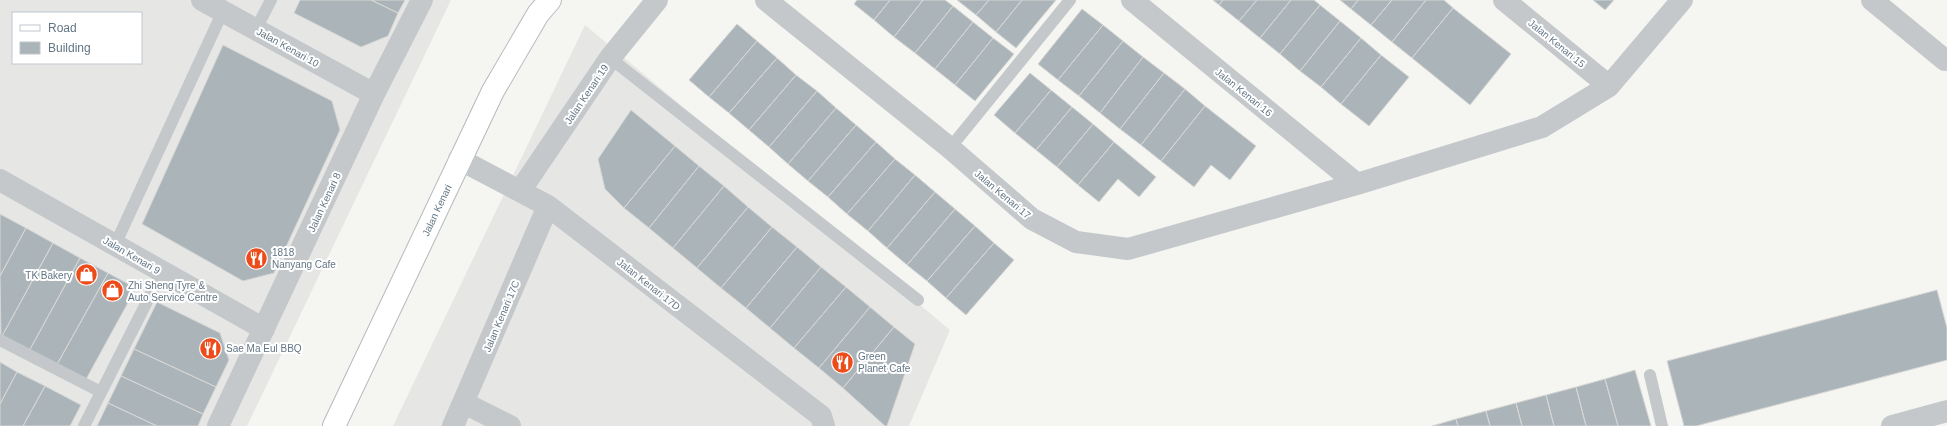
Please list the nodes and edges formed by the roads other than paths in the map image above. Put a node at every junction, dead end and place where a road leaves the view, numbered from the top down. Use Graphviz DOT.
graph roads {
  1 [pos="202,0"];
  2 [pos="271,0"];
  3 [pos="422,0"];
  4 [pos="550,0"];
  5 [pos="657,0"];
  6 [pos="766,0"];
  7 [pos="1070,0"];
  8 [pos="1132,0"];
  9 [pos="1504,0"];
  10 [pos="1682,0"];
  11 [pos="1872,0"];
  12 [pos="223,11"];
  13 [pos="256,29"];
  14 [pos="610,58"];
  15 [pos="1945,60"];
  16 [pos="1609,86"];
  17 [pos="374,94"];
  18 [pos="950,148"];
  19 [pos="459,158"];
  20 [pos="0,180"];
  21 [pos="1357,184"];
  22 [pos="520,191"];
  23 [pos="548,206"];
  24 [pos="115,245"];
  25 [pos="162,272"];
  26 [pos="918,300"];
  27 [pos="264,329"];
  28 [pos="0,340"];
  29 [pos="1650,375"];
  30 [pos="101,392"];
  31 [pos="464,403"];
  32 [pos="1947,411"];
  33 [pos="1915,423"];
  34 [pos="84,426"];
  35 [pos="218,426"];
  36 [pos="334,426"];
  37 [pos="453,426"];
  38 [pos="510,426"];
  39 [pos="824,426"];
  40 [pos="1662,426"];
  41 [pos="1892,426"];
  1 -- 12 [label="street, Jalan Kenari 10"];
  2 -- 13 [label="lane"];
  3 -- 17 [label="street, Jalan Kenari 8"];
  4 -- 19 [label="street, Jalan Kenari"];
  5 -- 14 [label="street, Jalan Kenari 19"];
  6 -- 18 [label="street, Jalan Kenari 17"];
  7 -- 18 [label="lane"];
  8 -- 21 [label="street, Jalan Kenari 16"];
  9 -- 16 [label="street, Jalan Kenari 15"];
  10 -- 16 [label="street, Jalan Kenari 17"];
  11 -- 15 [label="street"];
  12 -- 13 [label="street, Jalan Kenari 10"];
  12 -- 24 [label="lane"];
  13 -- 17 [label="street, Jalan Kenari 10"];
  14 -- 22 [label="street, Jalan Kenari 19"];
  14 -- 26 [label="lane"];
  16 -- 21 [label="street, Jalan Kenari 17"];
  17 -- 27 [label="street, Jalan Kenari 8"];
  18 -- 21 [label="street, Jalan Kenari 17"];
  19 -- 22 [label="street, Jalan Kenari 17D"];
  19 -- 36 [label="street, Jalan Kenari"];
  20 -- 24 [label="street, Jalan Kenari 9"];
  22 -- 23 [label="street, Jalan Kenari 17D"];
  23 -- 31 [label="street, Jalan Kenari 17C"];
  23 -- 39 [label="street, Jalan Kenari 17D"];
  24 -- 25 [label="street, Jalan Kenari 9"];
  25 -- 27 [label="street, Jalan Kenari 9"];
  25 -- 30 [label="lane"];
  27 -- 35 [label="street, Jalan Kenari 8"];
  28 -- 30 [label="lane"];
  29 -- 40 [label="lane"];
  30 -- 34 [label="lane"];
  31 -- 37 [label="street, Jalan Kenari 17C"];
  31 -- 38 [label="street"];
  32 -- 33 [label="street"];
  33 -- 41 [label="street"];
}
